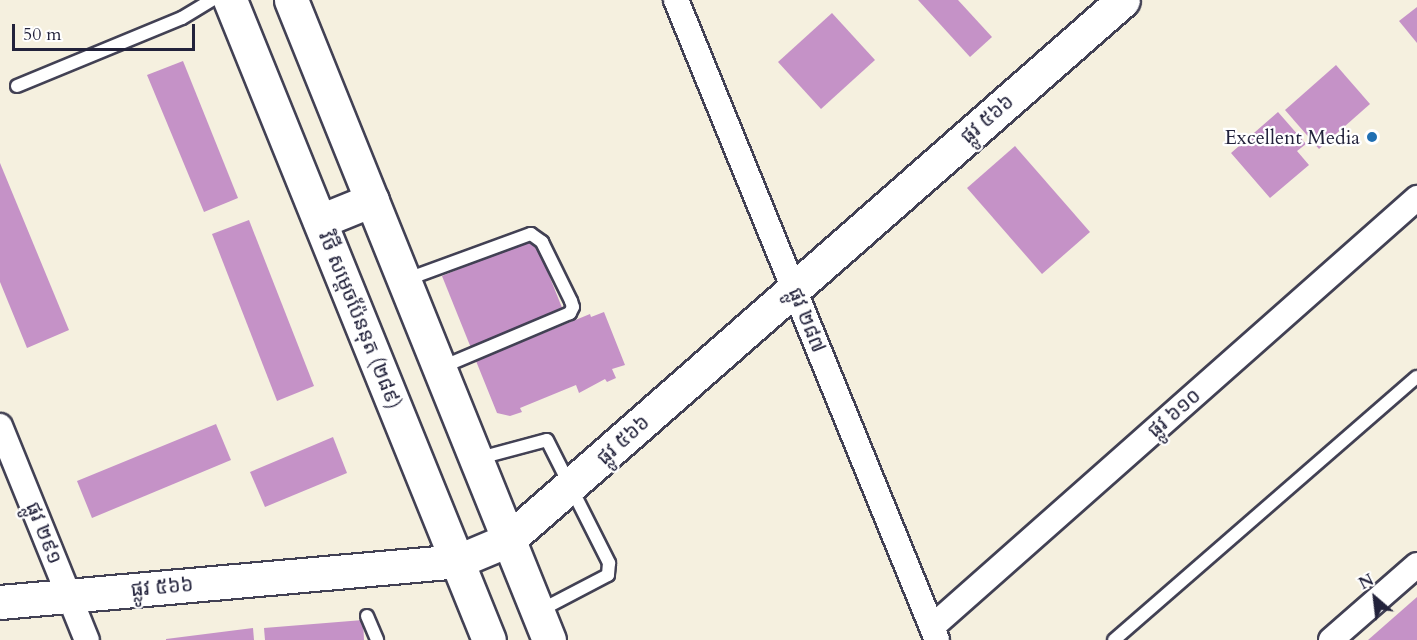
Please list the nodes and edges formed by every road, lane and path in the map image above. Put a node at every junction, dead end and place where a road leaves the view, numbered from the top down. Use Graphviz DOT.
graph roads {
  1 [pos="212,0"];
  2 [pos="230,0"];
  3 [pos="291,0"];
  4 [pos="677,0"];
  5 [pos="1123,0"];
  6 [pos="17,86"];
  7 [pos="1417,198"];
  8 [pos="372,200"];
  9 [pos="320,222"];
  10 [pos="404,280"];
  11 [pos="794,288"];
  12 [pos="439,368"];
  13 [pos="1417,377"];
  14 [pos="0,426"];
  15 [pos="475,460"];
  16 [pos="569,488"];
  17 [pos="508,540"];
  18 [pos="458,561"];
  19 [pos="1417,565"];
  20 [pos="69,595"];
  21 [pos="0,602"];
  22 [pos="367,616"];
  23 [pos="543,626"];
  24 [pos="934,633"];
  25 [pos="87,640"];
  26 [pos="377,640"];
  27 [pos="489,640"];
  28 [pos="1114,640"];
  29 [pos="1331,640"];
  1 -- 6 [label="lane"];
  2 -- 9 [label="main road, វិថី សម្តេចប៉ែននុត (២៨៩)"];
  3 -- 8 [label="main road"];
  4 -- 11 [label="street, ផ្លូវ ២៨៧"];
  5 -- 11 [label="main road, ផ្លូវ ៥៦៦"];
  7 -- 24 [label="street, ផ្លូវ ៦១០"];
  8 -- 9 [label="main road"];
  8 -- 10 [label="main road"];
  9 -- 18 [label="main road, វិថី សម្តេចប៉ែននុត (២៨៩)"];
  10 -- 12 [label="main road"];
  10 -- 12 [label="lane"];
  11 -- 16 [label="main road, ផ្លូវ ៥៦៦"];
  11 -- 24 [label="street, ផ្លូវ ២៨៧"];
  12 -- 15 [label="main road"];
  13 -- 28 [label="lane"];
  14 -- 20 [label="street, ផ្លូវ ២៩១"];
  15 -- 16 [label="lane"];
  15 -- 17 [label="main road"];
  16 -- 17 [label="main road, ផ្លូវ ៥៦៦"];
  16 -- 23 [label="lane"];
  17 -- 18 [label="main road, ផ្លូវ ៥៦៦"];
  17 -- 23 [label="main road"];
  18 -- 20 [label="main road, ផ្លូវ ៥៦៦"];
  18 -- 27 [label="main road, វិថី សម្តេចប៉ែននុត (២៨៩)"];
  19 -- 29 [label="street"];
  20 -- 21 [label="main road, ផ្លូវ ៥៦៦"];
  20 -- 25 [label="street, ផ្លូវ ២៩១"];
  22 -- 26 [label="lane"];
}
